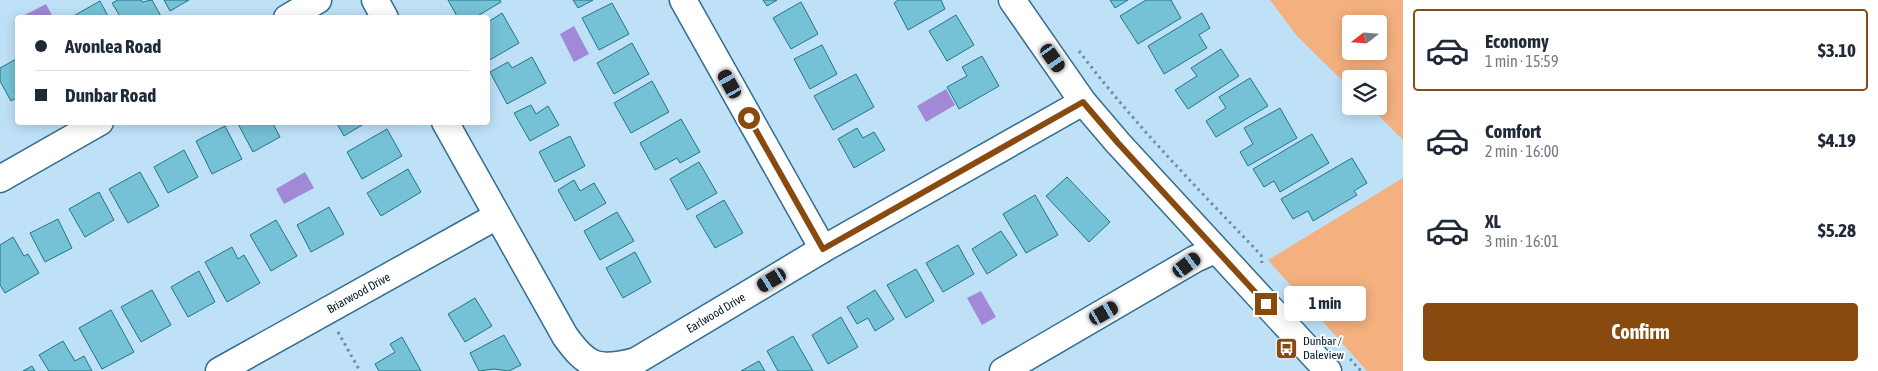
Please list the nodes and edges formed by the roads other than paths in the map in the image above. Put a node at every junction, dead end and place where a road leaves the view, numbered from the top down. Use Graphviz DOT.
graph roads {
  1 [pos="318,0"];
  2 [pos="375,0"];
  3 [pos="683,0"];
  4 [pos="1012,0"];
  5 [pos="292,15"];
  6 [pos="383,15"];
  7 [pos="1083,102"];
  8 [pos="95,125"];
  9 [pos="446,125"];
  10 [pos="0,179"];
  11 [pos="497,216"];
  12 [pos="823,249"];
  13 [pos="1215,250"];
  14 [pos="219,371"];
  15 [pos="1003,371"];
  16 [pos="1328,371"];
  1 -- 5 [label="street"];
  2 -- 6 [label="street"];
  3 -- 12 [label="street"];
  4 -- 7 [label="street"];
  7 -- 12 [label="street, Earlwood Drive"];
  7 -- 13 [label="street"];
  8 -- 10 [label="street"];
  9 -- 11 [label="street, Earlwood Drive"];
  11 -- 12 [label="street, Earlwood Drive"];
  11 -- 14 [label="street, Briarwood Drive"];
  13 -- 15 [label="street"];
  13 -- 16 [label="street"];
}
